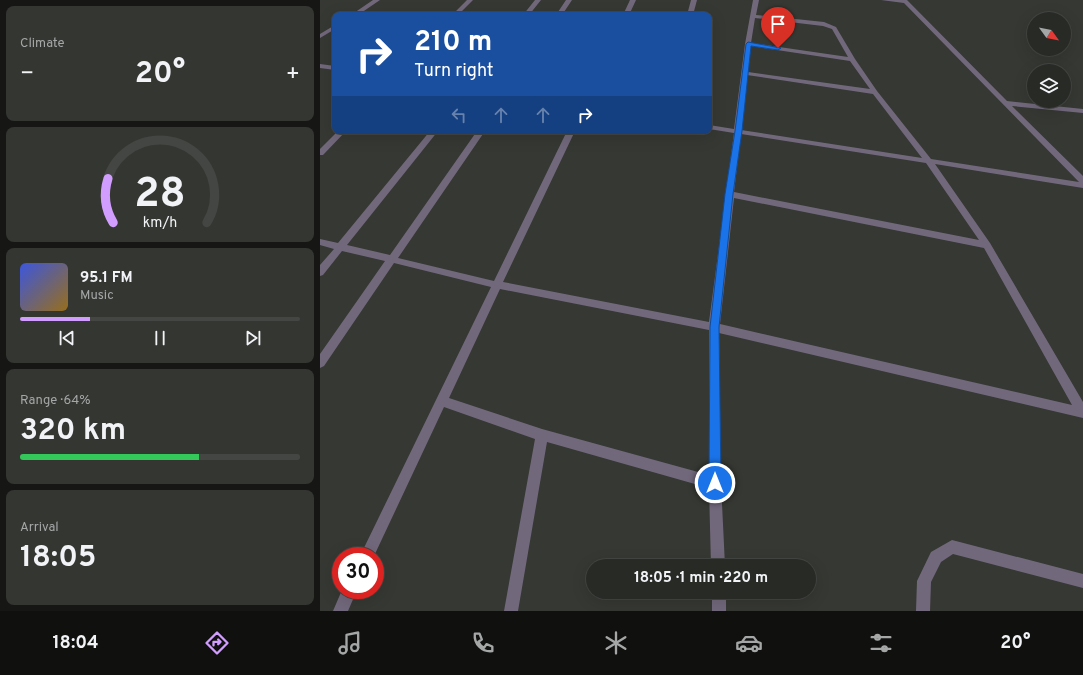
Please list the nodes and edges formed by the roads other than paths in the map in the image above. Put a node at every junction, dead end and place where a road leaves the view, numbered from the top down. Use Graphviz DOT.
graph roads {
  1 [pos="377,0"];
  2 [pos="470,0"];
  3 [pos="538,0"];
  4 [pos="569,0"];
  5 [pos="633,0"];
  6 [pos="694,0"];
  7 [pos="756,0"];
  8 [pos="884,0"];
  9 [pos="905,1"];
  10 [pos="359,12"];
  11 [pos="458,12"];
  12 [pos="528,12"];
  13 [pos="561,12"];
  14 [pos="627,12"];
  15 [pos="691,12"];
  16 [pos="754,16"];
  17 [pos="332,29"];
  18 [pos="320,36"];
  19 [pos="748,44"];
  20 [pos="852,59"];
  21 [pos="320,66"];
  22 [pos="332,68"];
  23 [pos="744,74"];
  24 [pos="875,92"];
  25 [pos="1006,103"];
  26 [pos="1083,111"];
  27 [pos="712,127"];
  28 [pos="738,131"];
  29 [pos="339,134"];
  30 [pos="432,134"];
  31 [pos="479,134"];
  32 [pos="570,134"];
  33 [pos="320,153"];
  34 [pos="928,160"];
  35 [pos="1083,181"];
  36 [pos="1083,185"];
  37 [pos="729,194"];
  38 [pos="320,242"];
  39 [pos="987,245"];
  40 [pos="340,247"];
  41 [pos="392,259"];
  42 [pos="320,272"];
  43 [pos="497,285"];
  44 [pos="714,327"];
  45 [pos="320,363"];
  46 [pos="440,401"];
  47 [pos="1083,413"];
  48 [pos="542,435"];
  49 [pos="715,483"];
  50 [pos="371,547"];
  51 [pos="718,559"];
  52 [pos="1083,581"];
  53 [pos="346,599"];
  54 [pos="719,599"];
  55 [pos="340,611"];
  56 [pos="511,611"];
  57 [pos="719,611"];
  58 [pos="923,611"];
  1 -- 10 [label="street"];
  2 -- 11 [label="street"];
  3 -- 12 [label="street"];
  4 -- 13 [label="street"];
  5 -- 14 [label="street"];
  6 -- 15 [label="street"];
  7 -- 16 [label="street"];
  8 -- 9 [label="street"];
  9 -- 25 [label="street"];
  16 -- 19 [label="street"];
  16 -- 20 [label="street"];
  17 -- 18 [label="street"];
  19 -- 20 [label="street"];
  19 -- 23 [label="street"];
  20 -- 24 [label="street"];
  21 -- 22 [label="street"];
  23 -- 24 [label="street"];
  23 -- 28 [label="street"];
  24 -- 34 [label="street"];
  25 -- 26 [label="street"];
  25 -- 35 [label="street"];
  27 -- 28 [label="street"];
  28 -- 34 [label="street"];
  28 -- 37 [label="street"];
  29 -- 33 [label="street"];
  30 -- 40 [label="street"];
  31 -- 41 [label="street"];
  32 -- 43 [label="street"];
  34 -- 36 [label="street"];
  34 -- 39 [label="street"];
  37 -- 39 [label="street"];
  37 -- 44 [label="street"];
  38 -- 40 [label="street"];
  39 -- 47 [label="street"];
  40 -- 41 [label="street"];
  40 -- 42 [label="street"];
  41 -- 43 [label="street"];
  41 -- 45 [label="street"];
  43 -- 44 [label="street"];
  43 -- 46 [label="street"];
  44 -- 47 [label="street"];
  44 -- 49 [label="street"];
  46 -- 48 [label="street"];
  46 -- 50 [label="street"];
  48 -- 49 [label="street"];
  48 -- 56 [label="street"];
  49 -- 51 [label="street"];
  52 -- 58 [label="street"];
  53 -- 55 [label="street"];
  54 -- 57 [label="street"];
}
